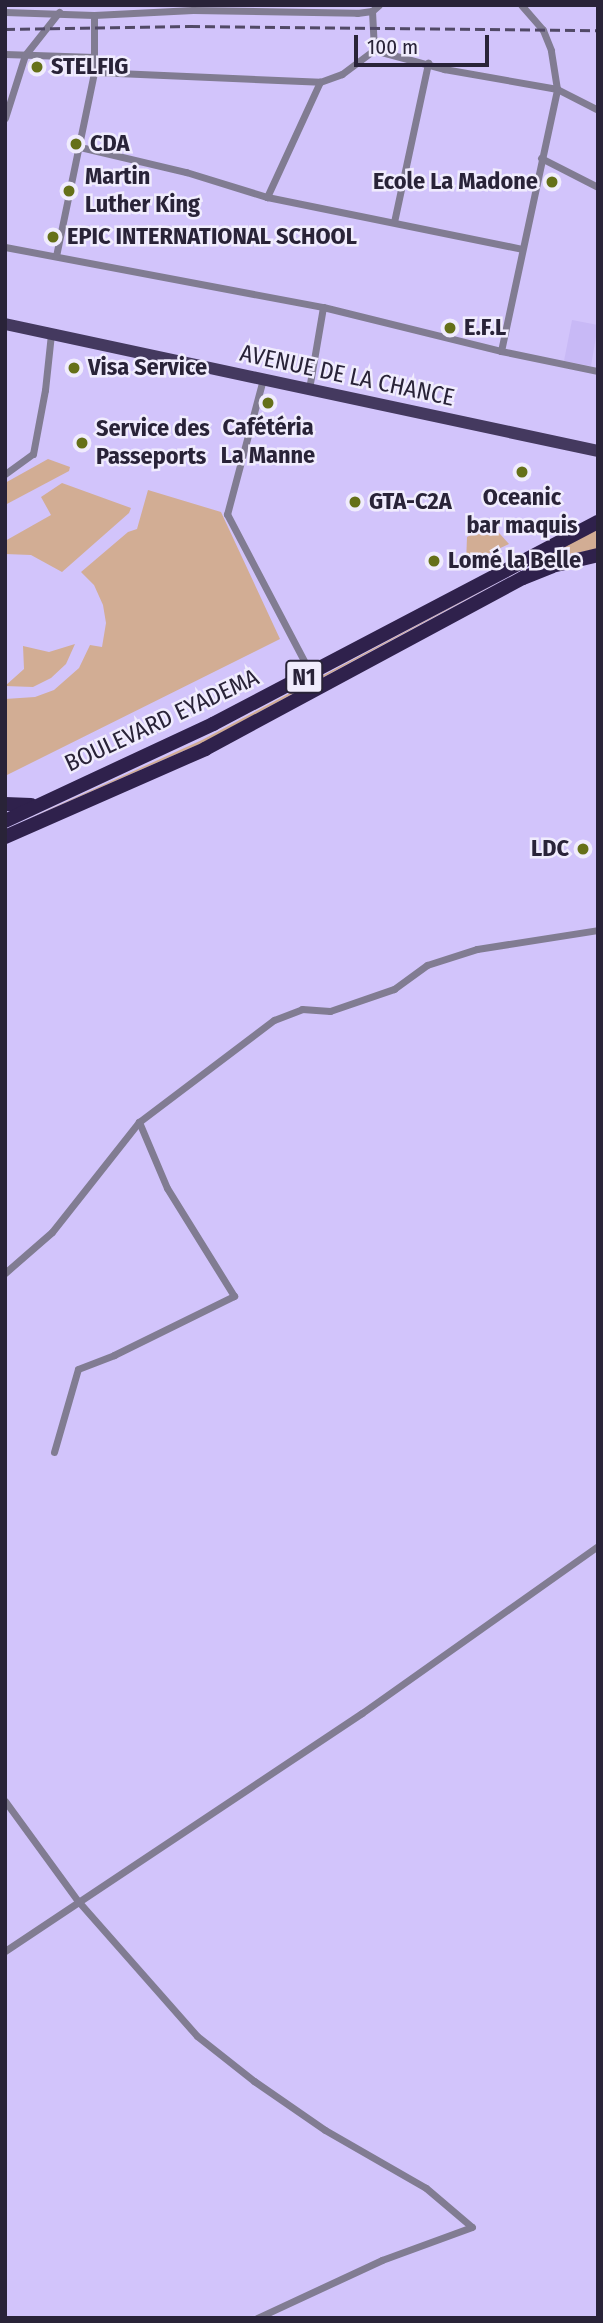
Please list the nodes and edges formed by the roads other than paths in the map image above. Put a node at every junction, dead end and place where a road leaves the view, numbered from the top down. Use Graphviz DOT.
graph roads {
  1 [pos="88,5"];
  2 [pos="521,5"];
  3 [pos="193,8"];
  4 [pos="376,8"];
  5 [pos="320,9"];
  6 [pos="5,12"];
  7 [pos="60,12"];
  8 [pos="91,15"];
  9 [pos="374,50"];
  10 [pos="5,54"];
  11 [pos="24,55"];
  12 [pos="94,57"];
  13 [pos="428,63"];
  14 [pos="94,72"];
  15 [pos="320,82"];
  16 [pos="556,89"];
  17 [pos="598,110"];
  18 [pos="5,118"];
  19 [pos="80,147"];
  20 [pos="541,158"];
  21 [pos="598,187"];
  22 [pos="267,197"];
  23 [pos="394,222"];
  24 [pos="5,247"];
  25 [pos="522,249"];
  26 [pos="56,256"];
  27 [pos="323,307"];
  28 [pos="5,324"];
  29 [pos="51,334"];
  30 [pos="500,351"];
  31 [pos="598,371"];
  32 [pos="262,379"];
  33 [pos="309,389"];
  34 [pos="598,451"];
  35 [pos="5,474"];
  36 [pos="598,522"];
  37 [pos="598,555"];
  38 [pos="311,674"];
  39 [pos="5,804"];
  40 [pos="36,805"];
  41 [pos="5,821"];
  42 [pos="5,837"];
  43 [pos="598,930"];
  44 [pos="139,1122"];
  45 [pos="5,1273"];
  46 [pos="54,1452"];
  47 [pos="598,1546"];
  48 [pos="5,1801"];
  49 [pos="78,1901"];
  50 [pos="5,1951"];
  51 [pos="257,2318"];
  1 -- 8 [label="street"];
  2 -- 16 [label="street"];
  3 -- 5 [label="street"];
  3 -- 8 [label="street"];
  4 -- 5 [label="street"];
  4 -- 9 [label="street"];
  6 -- 7 [label="street"];
  7 -- 8 [label="street"];
  7 -- 11 [label="street"];
  8 -- 12 [label="street"];
  9 -- 13 [label="street"];
  9 -- 15 [label="street"];
  10 -- 11 [label="street"];
  11 -- 12 [label="street"];
  11 -- 18 [label="street"];
  12 -- 14 [label="street"];
  13 -- 16 [label="street"];
  13 -- 23 [label="street"];
  14 -- 15 [label="street"];
  14 -- 19 [label="street"];
  15 -- 22 [label="street"];
  16 -- 17 [label="street"];
  16 -- 20 [label="street"];
  19 -- 22 [label="street"];
  19 -- 26 [label="street"];
  20 -- 21 [label="street"];
  20 -- 25 [label="street"];
  22 -- 23 [label="street"];
  23 -- 25 [label="street"];
  24 -- 26 [label="street"];
  25 -- 30 [label="street"];
  26 -- 27 [label="street"];
  27 -- 30 [label="street"];
  27 -- 33 [label="street"];
  28 -- 29 [label="main road, AVENUE DE LA CHANCE"];
  29 -- 32 [label="main road, AVENUE DE LA CHANCE"];
  29 -- 35 [label="street"];
  30 -- 31 [label="street"];
  32 -- 33 [label="main road, AVENUE DE LA CHANCE"];
  32 -- 38 [label="street"];
  33 -- 34 [label="main road, AVENUE DE LA CHANCE"];
  36 -- 38 [label="highway, BOULEVARD EYADEMA / N1"];
  37 -- 42 [label="highway, BOULEVARD EYADEMA / N1"];
  38 -- 40 [label="highway, BOULEVARD EYADEMA / N1"];
  39 -- 40 [label="highway"];
  40 -- 41 [label="highway, BOULEVARD EYADEMA / N1"];
  43 -- 44 [label="street"];
  44 -- 45 [label="street"];
  44 -- 46 [label="street"];
  47 -- 49 [label="street"];
  48 -- 49 [label="street"];
  49 -- 50 [label="street"];
  49 -- 51 [label="street"];
}
